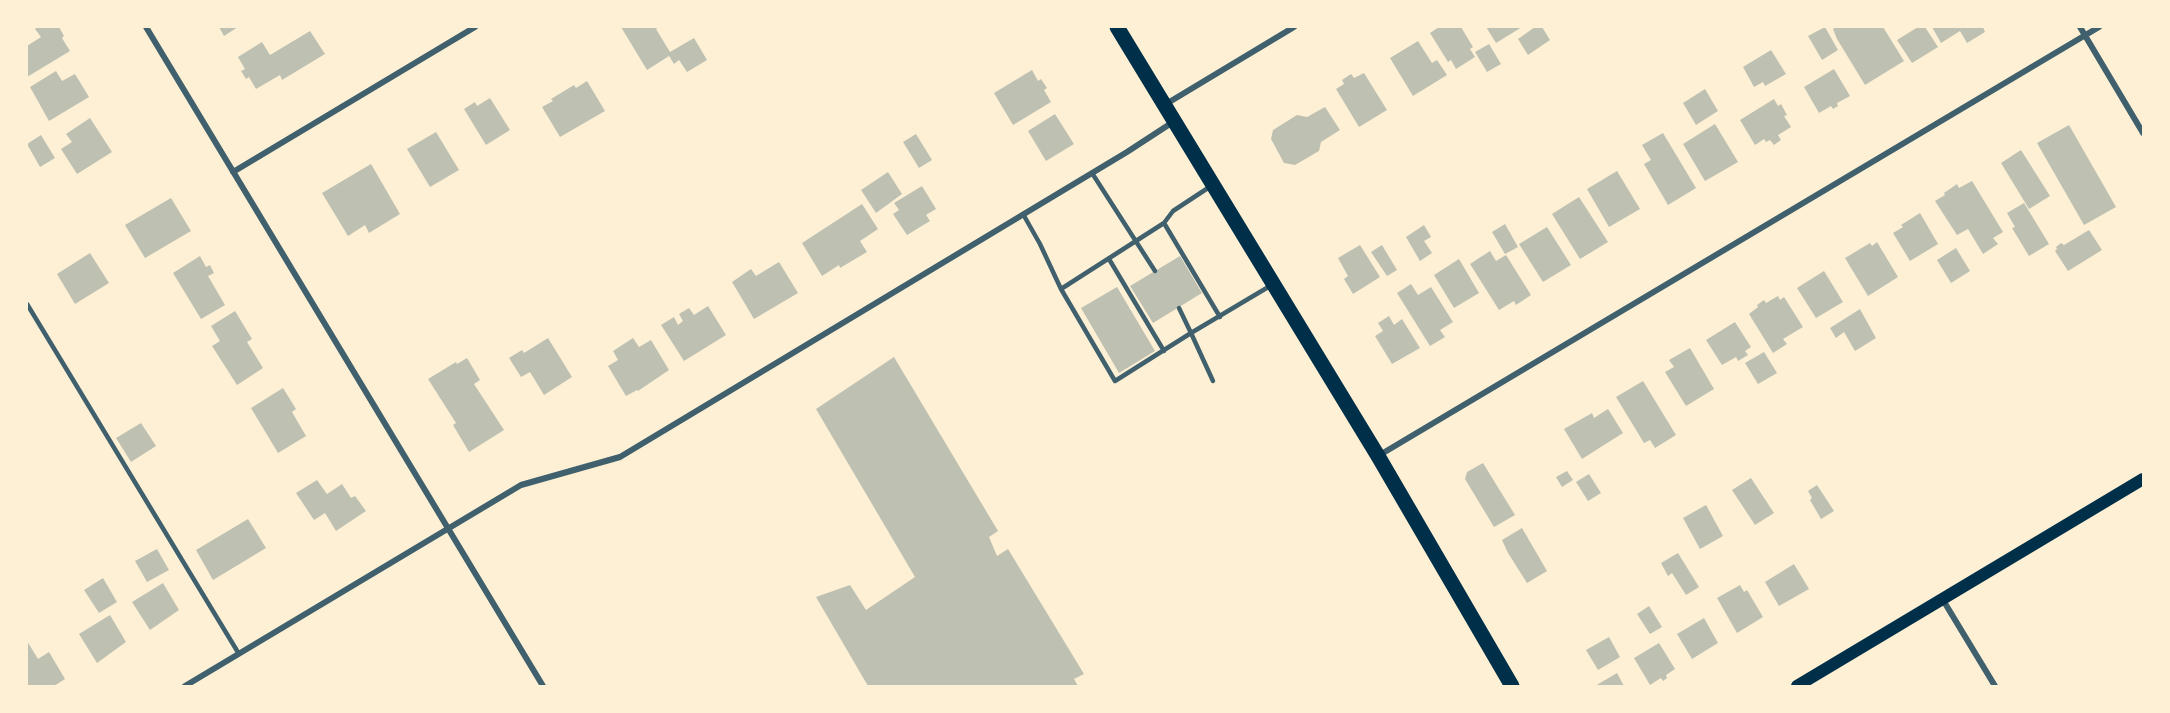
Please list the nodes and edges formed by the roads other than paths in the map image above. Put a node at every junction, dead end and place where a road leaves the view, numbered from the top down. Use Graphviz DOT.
graph roads {
  1 [pos="146,27"];
  2 [pos="475,27"];
  3 [pos="1117,27"];
  4 [pos="1294,27"];
  5 [pos="2080,27"];
  6 [pos="2099,27"];
  7 [pos="2085,35"];
  8 [pos="1164,105"];
  9 [pos="1174,121"];
  10 [pos="2143,132"];
  11 [pos="233,172"];
  12 [pos="1092,173"];
  13 [pos="1212,184"];
  14 [pos="1023,214"];
  15 [pos="1164,223"];
  16 [pos="1137,241"];
  17 [pos="1108,259"];
  18 [pos="1155,271"];
  19 [pos="1273,284"];
  20 [pos="1061,289"];
  21 [pos="27,304"];
  22 [pos="1179,308"];
  23 [pos="1220,317"];
  24 [pos="1191,333"];
  25 [pos="1164,351"];
  26 [pos="1213,381"];
  27 [pos="1378,456"];
  28 [pos="2143,479"];
  29 [pos="449,528"];
  30 [pos="1943,600"];
  31 [pos="238,654"];
  32 [pos="185,686"];
  33 [pos="543,686"];
  34 [pos="1512,686"];
  35 [pos="1797,686"];
  36 [pos="1995,686"];
  1 -- 11 [label="street"];
  2 -- 11 [label="street"];
  3 -- 8 [label="main road"];
  4 -- 8 [label="street"];
  5 -- 7 [label="street"];
  6 -- 7 [label="street"];
  7 -- 10 [label="street"];
  7 -- 27 [label="street"];
  8 -- 9 [label="main road"];
  9 -- 12 [label="street"];
  9 -- 13 [label="main road"];
  11 -- 29 [label="street"];
  12 -- 14 [label="street"];
  12 -- 16 [label="lane"];
  13 -- 15 [label="lane"];
  13 -- 19 [label="main road"];
  14 -- 20 [label="lane"];
  14 -- 29 [label="street"];
  15 -- 16 [label="lane"];
  15 -- 23 [label="lane"];
  16 -- 17 [label="lane"];
  16 -- 18 [label="lane"];
  17 -- 20 [label="lane"];
  17 -- 25 [label="lane"];
  19 -- 23 [label="lane"];
  19 -- 27 [label="main road"];
  20 -- 25 [label="lane"];
  21 -- 31 [label="lane"];
  22 -- 24 [label="lane"];
  23 -- 24 [label="lane"];
  24 -- 25 [label="lane"];
  24 -- 26 [label="lane"];
  27 -- 34 [label="main road"];
  28 -- 30 [label="main road"];
  29 -- 31 [label="street"];
  29 -- 33 [label="street"];
  30 -- 35 [label="main road"];
  30 -- 36 [label="street"];
  31 -- 32 [label="street"];
}
